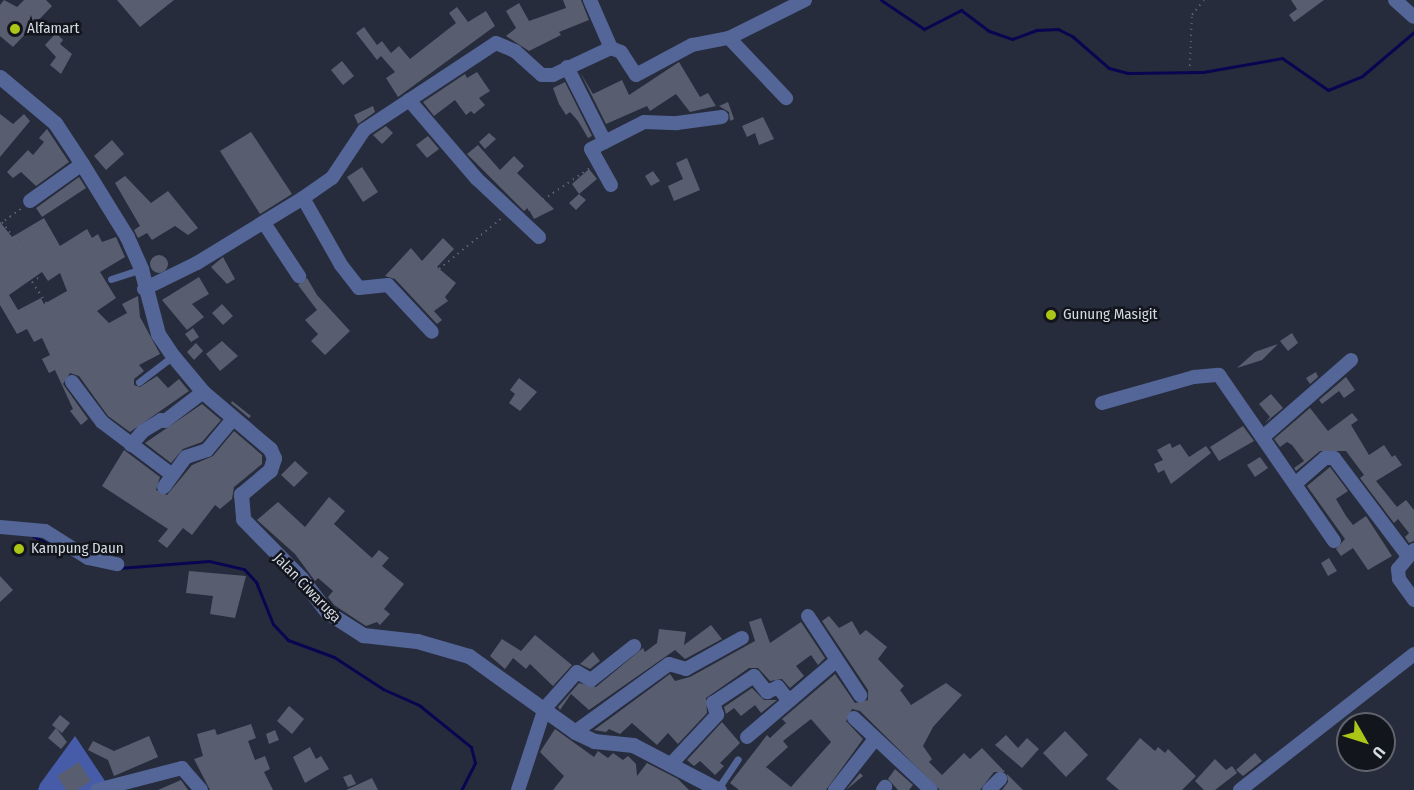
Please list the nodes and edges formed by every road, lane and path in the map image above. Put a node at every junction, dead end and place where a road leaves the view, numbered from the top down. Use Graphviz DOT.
graph roads {
  1 [pos="590,0"];
  2 [pos="805,0"];
  3 [pos="1204,0"];
  4 [pos="1395,0"];
  5 [pos="1414,17"];
  6 [pos="729,38"];
  7 [pos="611,48"];
  8 [pos="1190,66"];
  9 [pos="567,67"];
  10 [pos="0,77"];
  11 [pos="786,99"];
  12 [pos="409,100"];
  13 [pos="722,117"];
  14 [pos="605,142"];
  15 [pos="598,162"];
  16 [pos="82,164"];
  17 [pos="611,185"];
  18 [pos="303,198"];
  19 [pos="30,201"];
  20 [pos="513,215"];
  21 [pos="1,223"];
  22 [pos="264,223"];
  23 [pos="539,237"];
  24 [pos="141,269"];
  25 [pos="439,269"];
  26 [pos="299,276"];
  27 [pos="111,279"];
  28 [pos="144,289"];
  29 [pos="52,312"];
  30 [pos="432,332"];
  31 [pos="172,356"];
  32 [pos="1352,360"];
  33 [pos="72,382"];
  34 [pos="139,382"];
  35 [pos="202,392"];
  36 [pos="1102,403"];
  37 [pos="232,420"];
  38 [pos="1263,437"];
  39 [pos="131,445"];
  40 [pos="171,474"];
  41 [pos="1295,484"];
  42 [pos="164,487"];
  43 [pos="0,527"];
  44 [pos="1334,541"];
  45 [pos="1411,553"];
  46 [pos="117,564"];
  47 [pos="1414,600"];
  48 [pos="808,616"];
  49 [pos="742,638"];
  50 [pos="634,646"];
  51 [pos="1414,654"];
  52 [pos="836,661"];
  53 [pos="860,695"];
  54 [pos="788,700"];
  55 [pos="545,708"];
  56 [pos="854,718"];
  57 [pos="575,732"];
  58 [pos="747,737"];
  59 [pos="875,739"];
  60 [pos="738,759"];
  61 [pos="670,765"];
  62 [pos="1000,779"];
  63 [pos="97,790"];
  64 [pos="201,790"];
  65 [pos="518,790"];
  66 [pos="718,790"];
  67 [pos="835,790"];
  68 [pos="931,790"];
  69 [pos="988,790"];
  70 [pos="1240,790"];
  1 -- 7 [label="street"];
  2 -- 6 [label="street"];
  3 -- 8 [label="path"];
  4 -- 5 [label="street"];
  6 -- 7 [label="street"];
  6 -- 11 [label="street"];
  7 -- 9 [label="street"];
  9 -- 12 [label="street"];
  9 -- 14 [label="street"];
  10 -- 16 [label="street, Jalan Ciwaruga"];
  12 -- 18 [label="street"];
  12 -- 20 [label="street"];
  13 -- 14 [label="street"];
  14 -- 15 [label="street"];
  15 -- 17 [label="street"];
  15 -- 20 [label="path"];
  16 -- 19 [label="street"];
  16 -- 24 [label="street, Jalan Ciwaruga"];
  18 -- 22 [label="street"];
  18 -- 30 [label="street"];
  19 -- 21 [label="path"];
  20 -- 23 [label="street"];
  20 -- 25 [label="path"];
  21 -- 29 [label="path"];
  22 -- 26 [label="street"];
  22 -- 28 [label="street"];
  24 -- 27 [label="lane"];
  24 -- 28 [label="street, Jalan Ciwaruga"];
  28 -- 31 [label="street, Jalan Ciwaruga"];
  31 -- 34 [label="lane"];
  31 -- 35 [label="street, Jalan Ciwaruga"];
  32 -- 38 [label="street"];
  33 -- 39 [label="street"];
  35 -- 37 [label="street, Jalan Ciwaruga"];
  35 -- 39 [label="street"];
  36 -- 38 [label="street"];
  37 -- 40 [label="street"];
  37 -- 55 [label="street, Jalan Ciwaruga"];
  38 -- 41 [label="street"];
  39 -- 40 [label="street"];
  40 -- 42 [label="street"];
  41 -- 44 [label="street"];
  41 -- 45 [label="street"];
  43 -- 46 [label="street"];
  45 -- 47 [label="street"];
  48 -- 52 [label="street"];
  49 -- 57 [label="street"];
  50 -- 55 [label="street"];
  51 -- 70 [label="street"];
  52 -- 53 [label="street"];
  52 -- 54 [label="street"];
  54 -- 58 [label="street"];
  54 -- 61 [label="street"];
  55 -- 57 [label="street, Jalan Ciwaruga"];
  55 -- 65 [label="street"];
  56 -- 59 [label="street"];
  57 -- 61 [label="street, Jalan Ciwaruga"];
  59 -- 67 [label="street"];
  59 -- 68 [label="street"];
  60 -- 66 [label="lane"];
  61 -- 66 [label="street, Jalan Ciwaruga"];
  62 -- 69 [label="street"];
  63 -- 64 [label="street"];
}
